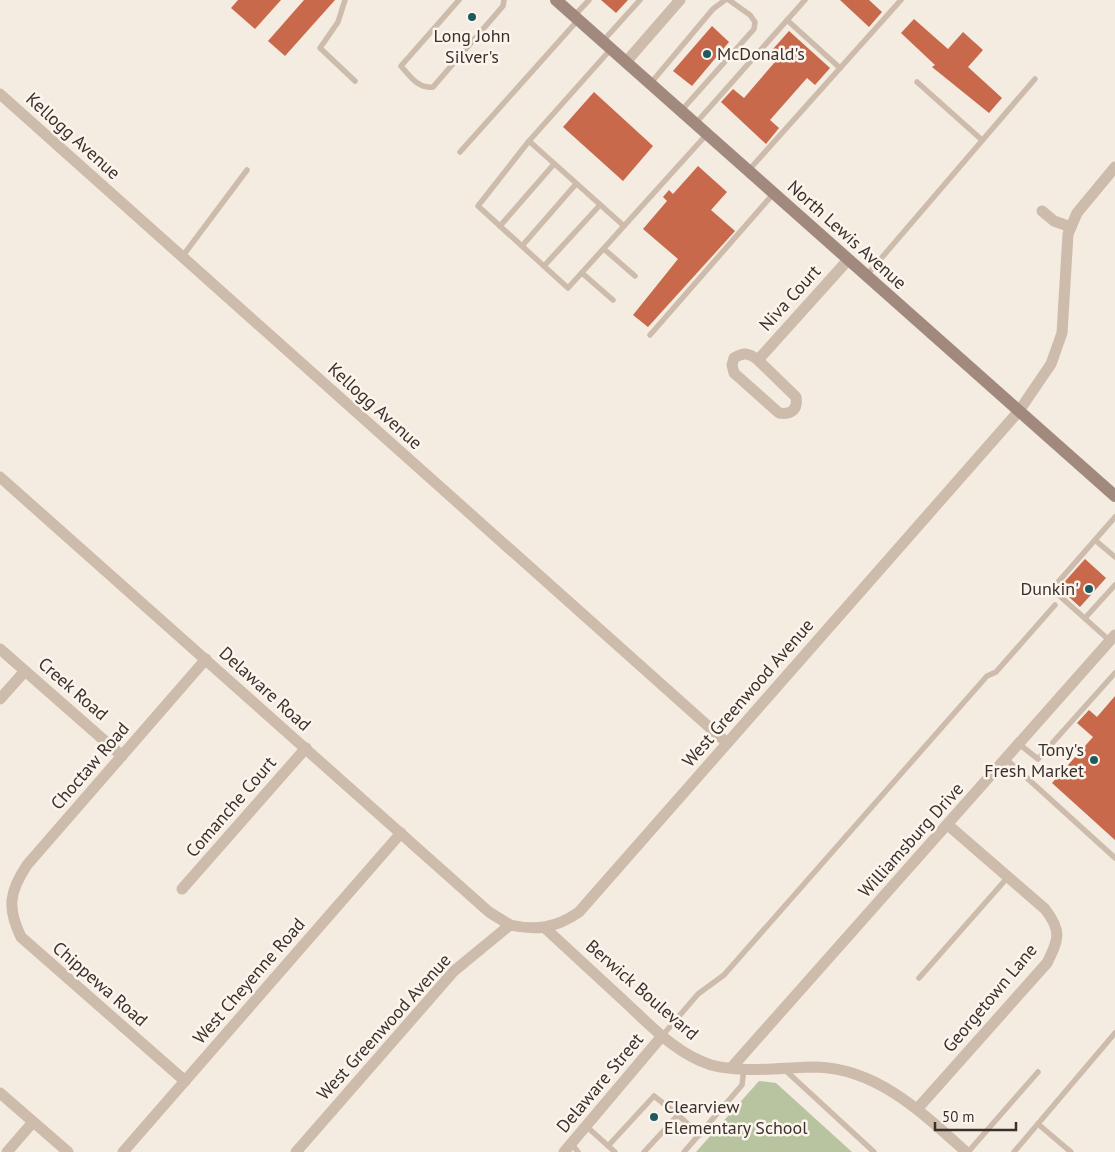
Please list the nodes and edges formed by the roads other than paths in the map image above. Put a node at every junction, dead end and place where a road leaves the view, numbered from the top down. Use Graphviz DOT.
graph roads {
  1 [pos="344,0"];
  2 [pos="459,0"];
  3 [pos="504,0"];
  4 [pos="556,0"];
  5 [pos="588,0"];
  6 [pos="640,0"];
  7 [pos="680,0"];
  8 [pos="725,0"];
  9 [pos="730,0"];
  10 [pos="805,0"];
  11 [pos="901,0"];
  12 [pos="576,18"];
  13 [pos="787,20"];
  14 [pos="607,45"];
  15 [pos="626,62"];
  16 [pos="840,68"];
  17 [pos="1035,79"];
  18 [pos="355,81"];
  19 [pos="917,82"];
  20 [pos="650,84"];
  21 [pos="0,94"];
  22 [pos="681,111"];
  23 [pos="695,124"];
  24 [pos="707,134"];
  25 [pos="982,140"];
  26 [pos="529,142"];
  27 [pos="460,152"];
  28 [pos="554,164"];
  29 [pos="1115,167"];
  30 [pos="247,170"];
  31 [pos="748,171"];
  32 [pos="576,184"];
  33 [pos="774,193"];
  34 [pos="600,205"];
  35 [pos="1042,211"];
  36 [pos="500,226"];
  37 [pos="624,226"];
  38 [pos="1072,226"];
  39 [pos="522,246"];
  40 [pos="604,249"];
  41 [pos="182,257"];
  42 [pos="848,260"];
  43 [pos="544,266"];
  44 [pos="582,273"];
  45 [pos="635,276"];
  46 [pos="866,276"];
  47 [pos="613,300"];
  48 [pos="650,335"];
  49 [pos="758,360"];
  50 [pos="1019,411"];
  51 [pos="0,476"];
  52 [pos="1115,496"];
  53 [pos="1115,517"];
  54 [pos="1095,540"];
  55 [pos="1115,557"];
  56 [pos="1115,584"];
  57 [pos="1055,605"];
  58 [pos="1085,618"];
  59 [pos="1112,638"];
  60 [pos="0,649"];
  61 [pos="206,660"];
  62 [pos="25,670"];
  63 [pos="1115,673"];
  64 [pos="0,699"];
  65 [pos="727,743"];
  66 [pos="1020,744"];
  67 [pos="306,748"];
  68 [pos="122,756"];
  69 [pos="1006,759"];
  70 [pos="948,825"];
  71 [pos="401,833"];
  72 [pos="1115,858"];
  73 [pos="1008,877"];
  74 [pos="182,889"];
  75 [pos="12,901"];
  76 [pos="510,925"];
  77 [pos="545,928"];
  78 [pos="919,978"];
  79 [pos="1115,1033"];
  80 [pos="662,1036"];
  81 [pos="732,1068"];
  82 [pos="744,1069"];
  83 [pos="784,1069"];
  84 [pos="1038,1072"];
  85 [pos="185,1081"];
  86 [pos="0,1093"];
  87 [pos="918,1108"];
  88 [pos="678,1115"];
  89 [pos="33,1122"];
  90 [pos="1038,1124"];
  91 [pos="586,1126"];
  92 [pos="700,1135"];
  93 [pos="608,1146"];
  94 [pos="571,1149"];
  95 [pos="7,1152"];
  96 [pos="68,1152"];
  97 [pos="123,1152"];
  98 [pos="296,1152"];
  99 [pos="616,1152"];
  100 [pos="644,1152"];
  101 [pos="684,1152"];
  102 [pos="874,1152"];
  103 [pos="967,1152"];
  104 [pos="1014,1152"];
  105 [pos="1071,1152"];
  1 -- 18 [label="lane"];
  2 -- 3 [label="lane"];
  4 -- 12 [label="main road, North Lewis Avenue"];
  5 -- 12 [label="lane"];
  6 -- 14 [label="lane"];
  7 -- 15 [label="street"];
  8 -- 20 [label="lane"];
  9 -- 22 [label="lane"];
  10 -- 13 [label="lane"];
  11 -- 16 [label="lane"];
  12 -- 14 [label="main road, North Lewis Avenue"];
  12 -- 27 [label="lane"];
  13 -- 16 [label="lane"];
  13 -- 23 [label="lane"];
  14 -- 15 [label="main road, North Lewis Avenue"];
  14 -- 26 [label="lane"];
  15 -- 20 [label="main road, North Lewis Avenue"];
  16 -- 31 [label="lane"];
  17 -- 25 [label="lane"];
  19 -- 25 [label="lane"];
  20 -- 22 [label="main road, North Lewis Avenue"];
  21 -- 41 [label="street, Kellogg Avenue"];
  22 -- 23 [label="main road, North Lewis Avenue"];
  23 -- 24 [label="main road, North Lewis Avenue"];
  24 -- 31 [label="main road, North Lewis Avenue"];
  24 -- 37 [label="lane"];
  25 -- 46 [label="lane"];
  26 -- 28 [label="lane"];
  26 -- 36 [label="lane"];
  28 -- 32 [label="lane"];
  28 -- 36 [label="lane"];
  29 -- 38 [label="street, West Greenwood Avenue"];
  30 -- 41 [label="lane"];
  31 -- 33 [label="main road, North Lewis Avenue"];
  32 -- 34 [label="lane"];
  32 -- 39 [label="lane"];
  33 -- 42 [label="main road, North Lewis Avenue"];
  33 -- 48 [label="lane"];
  34 -- 37 [label="lane"];
  34 -- 43 [label="lane"];
  35 -- 38 [label="street"];
  36 -- 39 [label="lane"];
  37 -- 40 [label="lane"];
  38 -- 50 [label="street, West Greenwood Avenue"];
  39 -- 43 [label="lane"];
  40 -- 44 [label="lane"];
  40 -- 45 [label="lane"];
  41 -- 65 [label="street, Kellogg Avenue"];
  42 -- 46 [label="main road, North Lewis Avenue"];
  42 -- 49 [label="street, Niva Court"];
  43 -- 44 [label="lane"];
  44 -- 47 [label="lane"];
  46 -- 50 [label="main road, North Lewis Avenue"];
  49 -- 49 [label="street"];
  50 -- 52 [label="main road, North Lewis Avenue"];
  50 -- 65 [label="street, West Greenwood Avenue"];
  51 -- 61 [label="street, Delaware Road"];
  53 -- 54 [label="lane"];
  54 -- 55 [label="lane"];
  54 -- 58 [label="lane"];
  56 -- 58 [label="lane"];
  57 -- 80 [label="lane"];
  58 -- 59 [label="lane"];
  59 -- 66 [label="street, Williamsburg Drive"];
  60 -- 62 [label="street, Creek Road"];
  61 -- 67 [label="street, Delaware Road"];
  61 -- 68 [label="street, Choctaw Road"];
  62 -- 64 [label="street"];
  62 -- 68 [label="street, Creek Road"];
  63 -- 66 [label="lane"];
  65 -- 77 [label="street, West Greenwood Avenue"];
  66 -- 69 [label="street, Williamsburg Drive"];
  67 -- 71 [label="street, Delaware Road"];
  67 -- 74 [label="street, Comanche Court"];
  68 -- 75 [label="street, Choctaw Road"];
  69 -- 70 [label="street, Williamsburg Drive"];
  69 -- 72 [label="lane"];
  70 -- 73 [label="street, Georgetown Lane"];
  70 -- 81 [label="street, Williamsburg Drive"];
  71 -- 76 [label="street, Delaware Road"];
  71 -- 85 [label="street, West Cheyenne Road"];
  73 -- 78 [label="lane"];
  73 -- 87 [label="street, Georgetown Lane"];
  75 -- 85 [label="street, Chippewa Road"];
  76 -- 77 [label="street, West Greenwood Avenue"];
  76 -- 98 [label="street, West Greenwood Avenue"];
  77 -- 80 [label="street, Berwick Boulevard"];
  79 -- 90 [label="lane"];
  80 -- 81 [label="street, Berwick Boulevard"];
  80 -- 91 [label="street, Delaware Street"];
  81 -- 82 [label="street, Berwick Boulevard"];
  82 -- 83 [label="street, Berwick Boulevard"];
  82 -- 92 [label="lane"];
  83 -- 87 [label="street, Berwick Boulevard"];
  83 -- 102 [label="lane"];
  84 -- 103 [label="lane"];
  85 -- 97 [label="street, West Cheyenne Road"];
  86 -- 89 [label="street"];
  87 -- 103 [label="street, Berwick Boulevard"];
  88 -- 92 [label="lane"];
  88 -- 93 [label="lane"];
  88 -- 100 [label="lane"];
  89 -- 95 [label="street"];
  89 -- 96 [label="street"];
  90 -- 104 [label="lane"];
  90 -- 105 [label="lane"];
  91 -- 93 [label="lane"];
  91 -- 94 [label="street, Delaware Street"];
  92 -- 101 [label="lane"];
  93 -- 99 [label="lane"];
}
